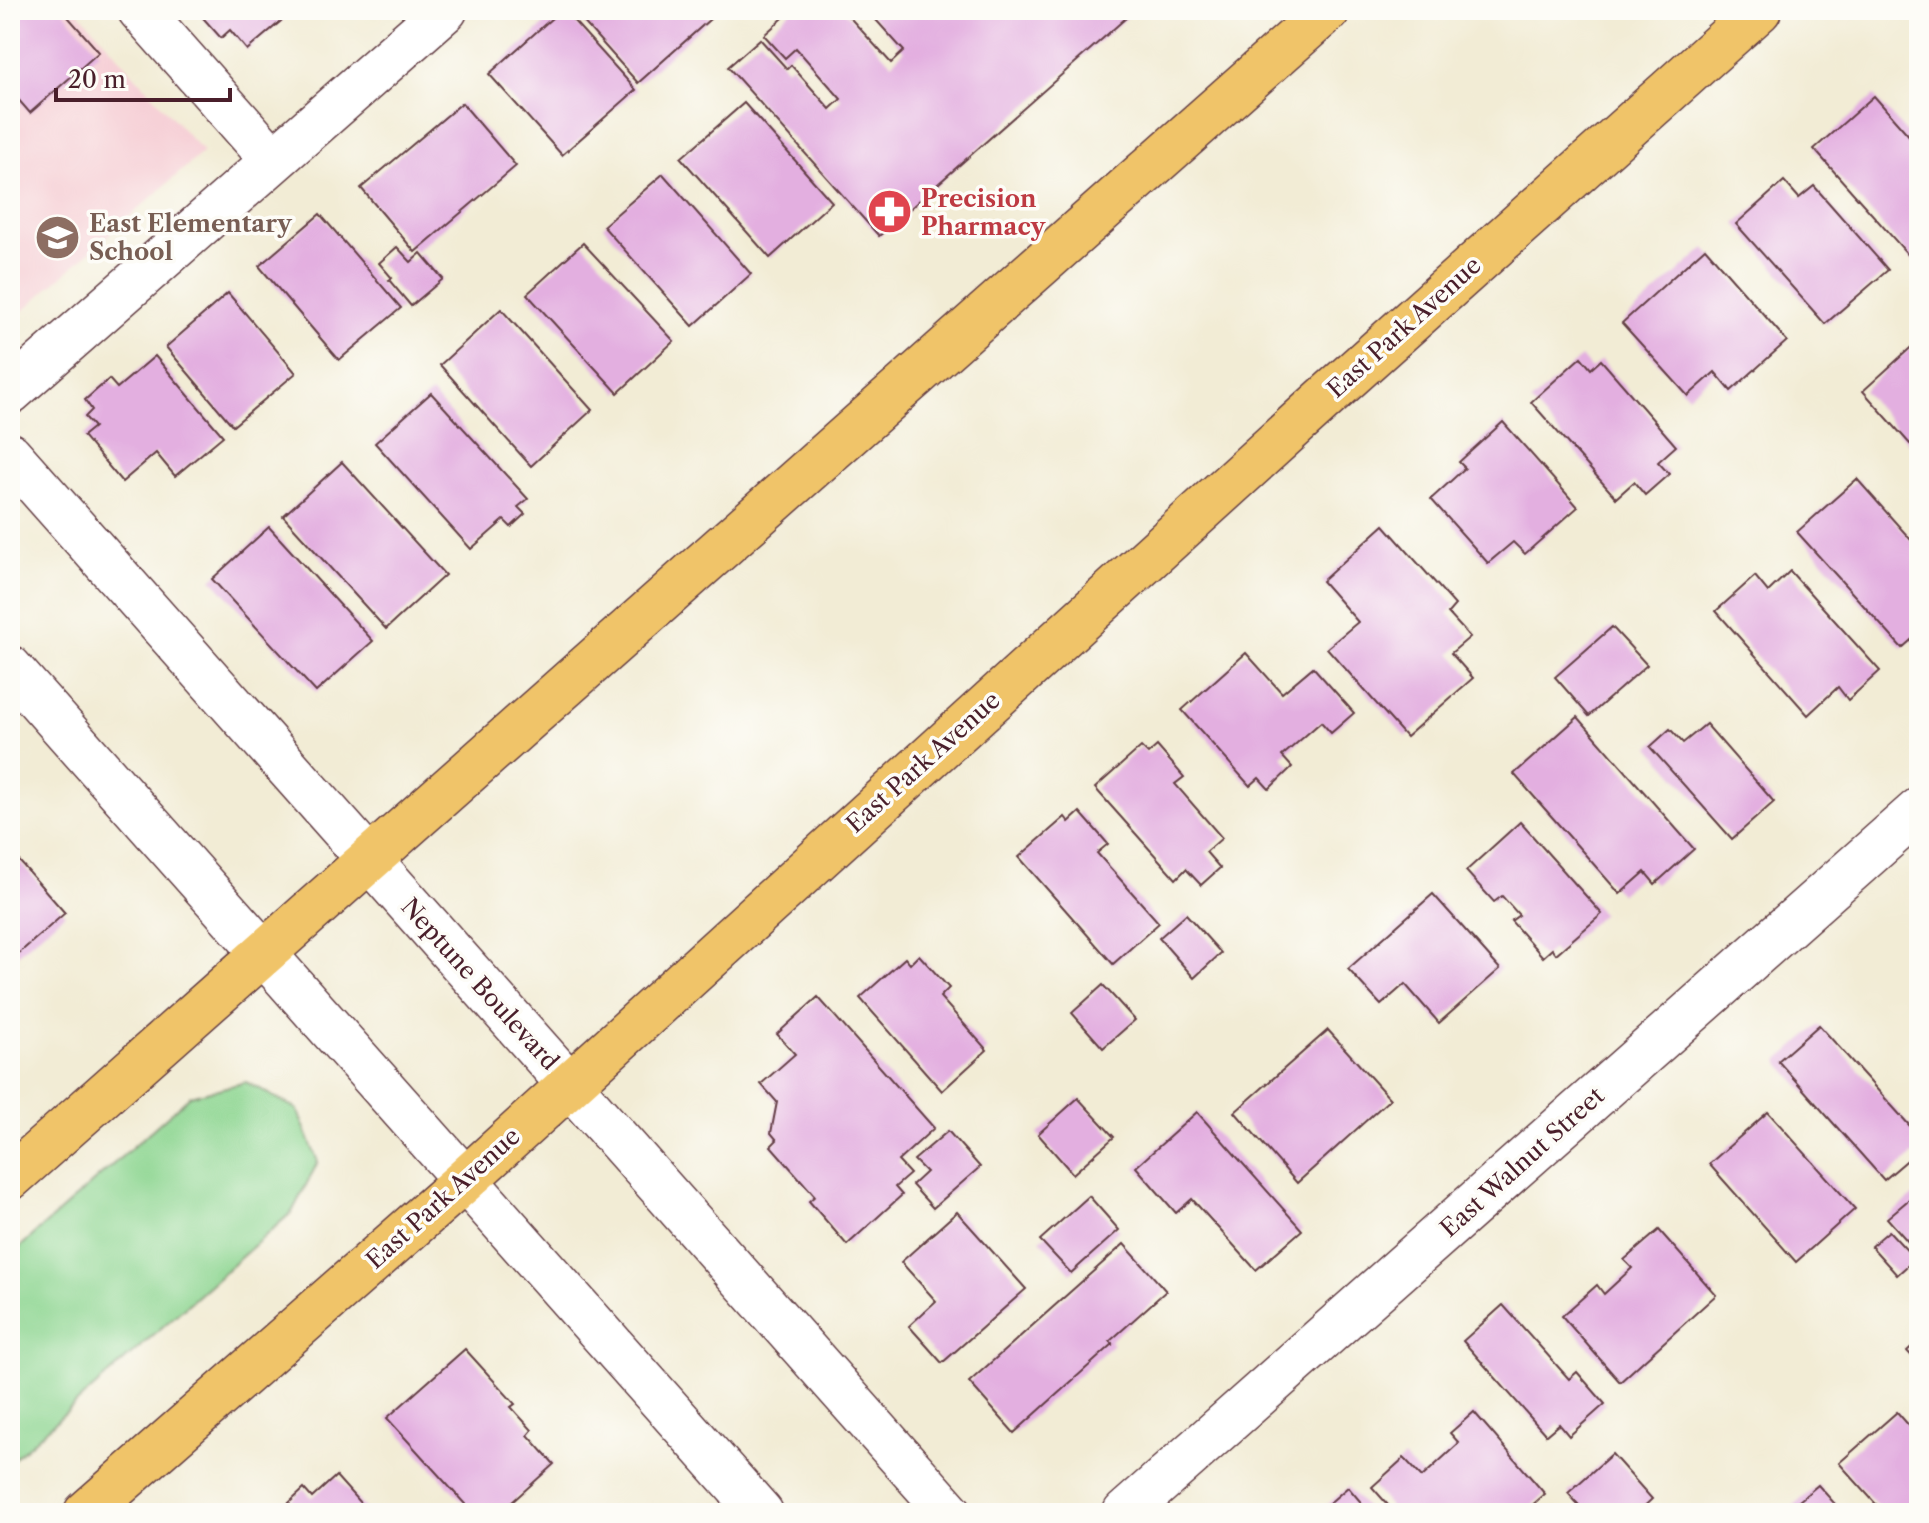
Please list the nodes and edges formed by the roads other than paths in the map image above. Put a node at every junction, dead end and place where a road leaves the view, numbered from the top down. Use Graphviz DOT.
graph roads {
  1 [pos="140,10"];
  2 [pos="445,10"];
  3 [pos="1328,10"];
  4 [pos="1759,10"];
  5 [pos="273,160"];
  6 [pos="10,392"];
  7 [pos="10,455"];
  8 [pos="10,668"];
  9 [pos="1919,810"];
  10 [pos="369,860"];
  11 [pos="264,953"];
  12 [pos="569,1084"];
  13 [pos="10,1178"];
  14 [pos="465,1180"];
  15 [pos="86,1513"];
  16 [pos="761,1513"];
  17 [pos="950,1513"];
  18 [pos="1125,1513"];
  1 -- 5 [label="street"];
  2 -- 5 [label="street"];
  3 -- 10 [label="highway"];
  4 -- 12 [label="highway, East Park Avenue"];
  5 -- 6 [label="street"];
  7 -- 10 [label="street, Neptune Boulevard"];
  8 -- 11 [label="street"];
  9 -- 18 [label="street, East Walnut Street"];
  10 -- 11 [label="highway"];
  10 -- 12 [label="street, Neptune Boulevard"];
  11 -- 13 [label="highway"];
  11 -- 14 [label="street"];
  12 -- 14 [label="highway, East Park Avenue"];
  12 -- 17 [label="street, Neptune Boulevard"];
  14 -- 15 [label="highway, East Park Avenue"];
  14 -- 16 [label="street"];
}
